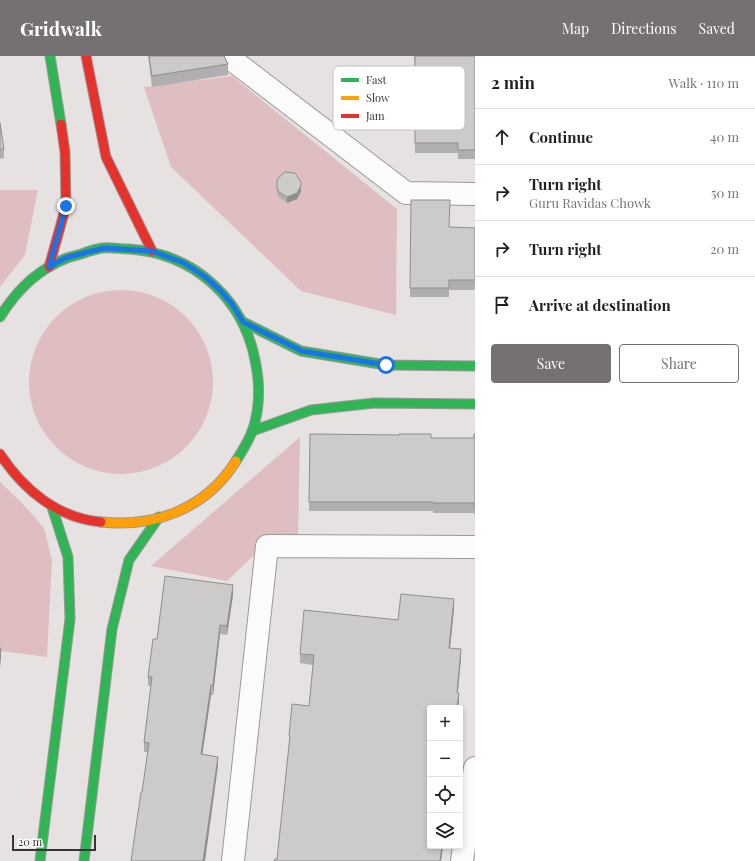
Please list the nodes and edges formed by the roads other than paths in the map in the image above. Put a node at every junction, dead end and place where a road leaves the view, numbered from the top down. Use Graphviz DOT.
graph roads {
  1 [pos="50,56"];
  2 [pos="86,56"];
  3 [pos="234,56"];
  4 [pos="475,194"];
  5 [pos="152,251"];
  6 [pos="49,267"];
  7 [pos="0,317"];
  8 [pos="243,322"];
  9 [pos="475,366"];
  10 [pos="475,404"];
  11 [pos="252,430"];
  12 [pos="0,454"];
  13 [pos="52,507"];
  14 [pos="160,518"];
  15 [pos="475,547"];
  16 [pos="475,768"];
  17 [pos="40,861"];
  18 [pos="84,861"];
  19 [pos="234,861"];
  20 [pos="462,861"];
  1 -- 6 [label="street"];
  2 -- 5 [label="street"];
  3 -- 4 [label="street"];
  5 -- 6 [label="street"];
  5 -- 8 [label="street"];
  6 -- 7 [label="street"];
  8 -- 9 [label="street"];
  8 -- 11 [label="street"];
  10 -- 11 [label="street"];
  11 -- 14 [label="street"];
  12 -- 13 [label="street"];
  13 -- 14 [label="street"];
  13 -- 17 [label="street"];
  14 -- 18 [label="street"];
  15 -- 19 [label="street"];
  16 -- 20 [label="street"];
}
